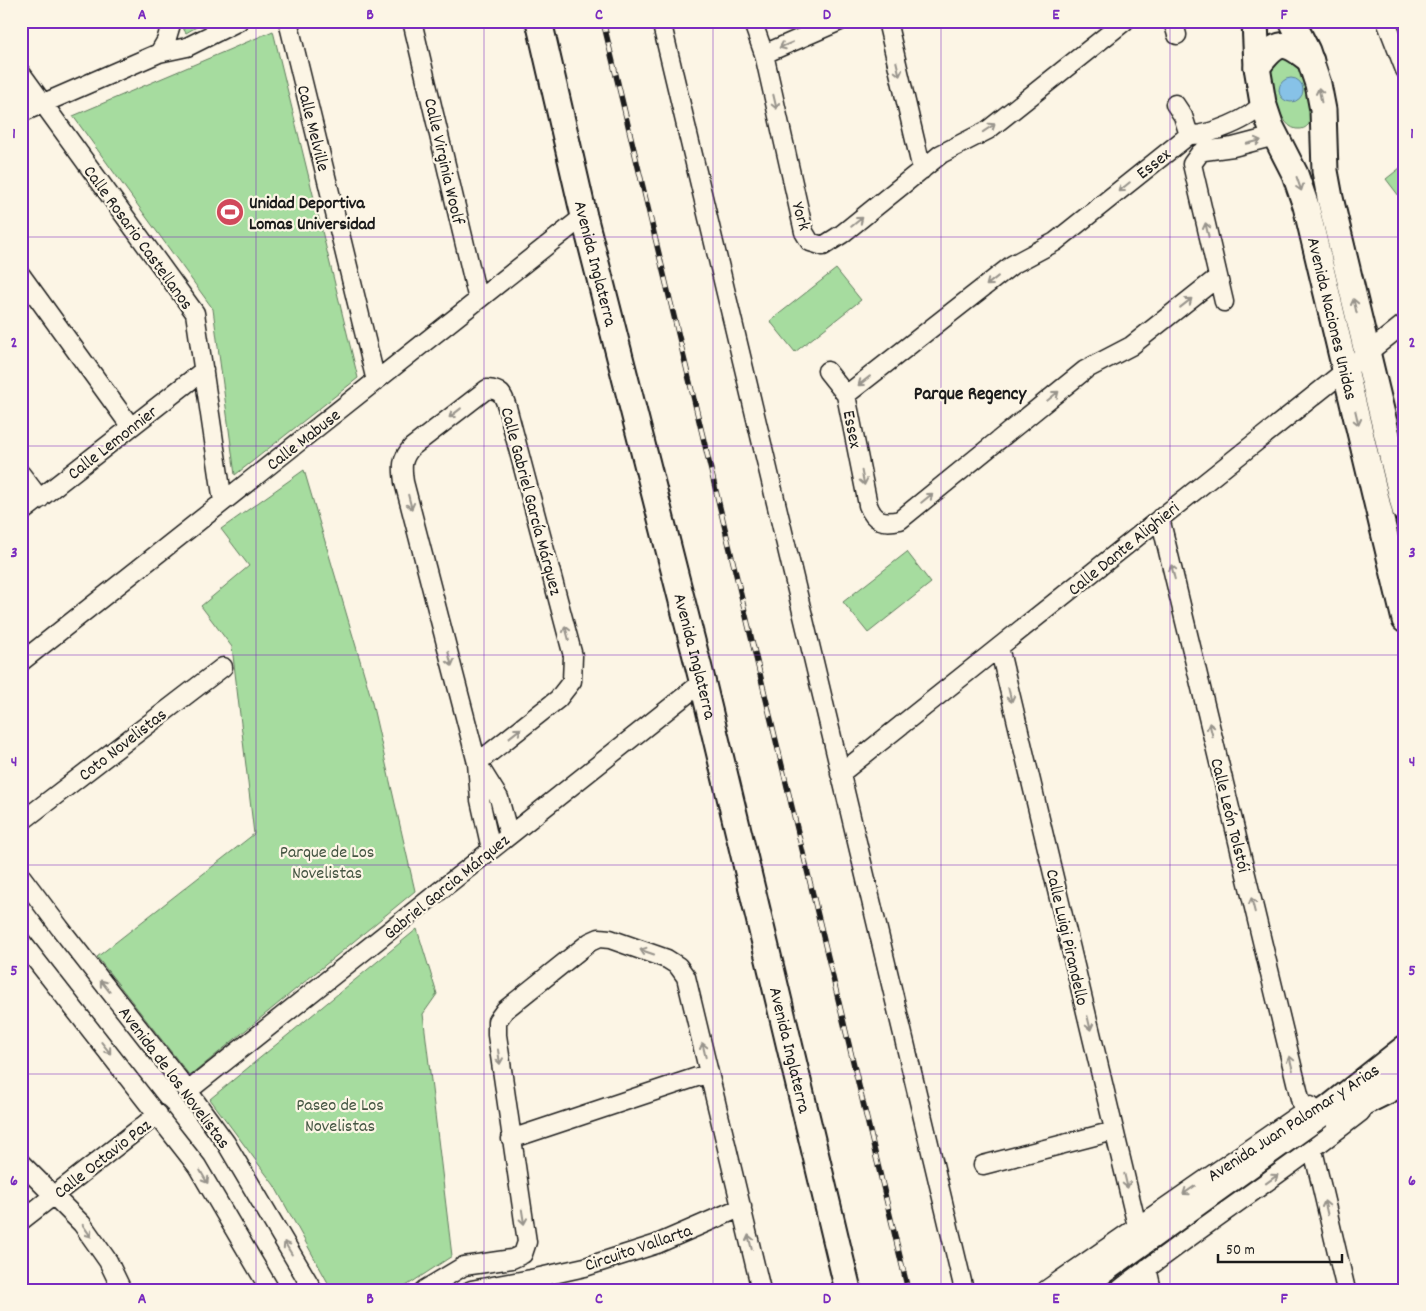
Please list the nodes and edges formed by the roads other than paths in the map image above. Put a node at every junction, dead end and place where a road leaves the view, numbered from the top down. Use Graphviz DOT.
graph roads {
  1 [pos="172,21"];
  2 [pos="239,21"];
  3 [pos="288,21"];
  4 [pos="412,21"];
  5 [pos="539,21"];
  6 [pos="661,21"];
  7 [pos="840,21"];
  8 [pos="887,21"];
  9 [pos="1125,21"];
  10 [pos="1254,21"];
  11 [pos="1292,21"];
  12 [pos="1386,21"];
  13 [pos="753,23"];
  14 [pos="159,53"];
  15 [pos="764,54"];
  16 [pos="1311,61"];
  17 [pos="1257,66"];
  18 [pos="1405,70"];
  19 [pos="21,73"];
  20 [pos="43,103"];
  21 [pos="1263,103"];
  22 [pos="1175,104"];
  23 [pos="21,113"];
  24 [pos="1189,135"];
  25 [pos="1324,136"];
  26 [pos="1278,141"];
  27 [pos="922,170"];
  28 [pos="584,216"];
  29 [pos="21,275"];
  30 [pos="1218,277"];
  31 [pos="478,300"];
  32 [pos="1224,302"];
  33 [pos="1405,323"];
  34 [pos="1367,353"];
  35 [pos="204,370"];
  36 [pos="827,371"];
  37 [pos="1345,371"];
  38 [pos="376,381"];
  39 [pos="846,395"];
  40 [pos="131,427"];
  41 [pos="21,474"];
  42 [pos="40,499"];
  43 [pos="223,502"];
  44 [pos="1405,510"];
  45 [pos="21,514"];
  46 [pos="1160,518"];
  47 [pos="1405,620"];
  48 [pos="999,647"];
  49 [pos="21,662"];
  50 [pos="223,667"];
  51 [pos="702,680"];
  52 [pos="477,763"];
  53 [pos="840,774"];
  54 [pos="21,822"];
  55 [pos="509,835"];
  56 [pos="492,849"];
  57 [pos="21,876"];
  58 [pos="21,941"];
  59 [pos="1398,1053"];
  60 [pos="709,1073"];
  61 [pos="1397,1084"];
  62 [pos="188,1091"];
  63 [pos="1303,1111"];
  64 [pos="158,1114"];
  65 [pos="1114,1131"];
  66 [pos="511,1139"];
  67 [pos="1313,1150"];
  68 [pos="21,1164"];
  69 [pos="983,1165"];
  70 [pos="54,1196"];
  71 [pos="742,1207"];
  72 [pos="21,1221"];
  73 [pos="1137,1226"];
  74 [pos="1147,1268"];
  75 [pos="532,1284"];
  76 [pos="122,1290"];
  77 [pos="270,1290"];
  78 [pos="313,1290"];
  79 [pos="424,1290"];
  80 [pos="471,1290"];
  81 [pos="761,1290"];
  82 [pos="848,1290"];
  83 [pos="964,1290"];
  84 [pos="1046,1290"];
  85 [pos="1076,1290"];
  86 [pos="1101,1290"];
  87 [pos="1120,1290"];
  88 [pos="1152,1290"];
  89 [pos="1346,1290"];
  1 -- 14 [label="street"];
  2 -- 14 [label="street"];
  3 -- 38 [label="street, Calle Melville"];
  4 -- 31 [label="street, Calle Virginia Woolf"];
  5 -- 28 [label="street, Avenida Inglaterra"];
  6 -- 53 [label="street"];
  7 -- 15 [label="street, one-way"];
  8 -- 27 [label="street, one-way"];
  27 -- 9 [label="street, York, one-way"];
  10 -- 17 [label="street, Avenida Naciones Unidas"];
  11 -- 16 [label="street, Avenida Naciones Unidas"];
  12 -- 18 [label="street"];
  13 -- 15 [label="street, York"];
  14 -- 20 [label="street"];
  15 -- 27 [label="street, York, one-way"];
  16 -- 17 [label="street"];
  25 -- 16 [label="street, Avenida Naciones Unidas, one-way"];
  17 -- 21 [label="street, Avenida Naciones Unidas"];
  19 -- 20 [label="street, Calle Rosario Castellanos"];
  20 -- 23 [label="street"];
  20 -- 35 [label="street, Calle Rosario Castellanos"];
  21 -- 24 [label="street, Essex"];
  21 -- 26 [label="street, Avenida Naciones Unidas"];
  22 -- 24 [label="street"];
  24 -- 39 [label="street, Essex, one-way"];
  25 -- 26 [label="street"];
  34 -- 25 [label="street, Avenida Naciones Unidas, one-way"];
  30 -- 26 [label="street, Essex, one-way"];
  26 -- 37 [label="street, Avenida Naciones Unidas, one-way"];
  28 -- 31 [label="street, Calle Mabuse"];
  28 -- 51 [label="street, Avenida Inglaterra"];
  29 -- 40 [label="street"];
  30 -- 32 [label="street, Essex"];
  39 -- 30 [label="street, Essex, one-way"];
  31 -- 38 [label="street, Calle Mabuse"];
  33 -- 34 [label="street, Calle Dante Alighieri"];
  34 -- 37 [label="street, Calle Dante Alighieri"];
  34 -- 44 [label="street, Avenida Naciones Unidas"];
  35 -- 40 [label="street, Calle Lemonnier"];
  35 -- 43 [label="street, Calle Rosario Castellanos"];
  36 -- 39 [label="street"];
  37 -- 46 [label="street, Calle Dante Alighieri"];
  37 -- 47 [label="street, Avenida Naciones Unidas, one-way"];
  38 -- 43 [label="street, Calle Mabuse"];
  40 -- 42 [label="street, Calle Lemonnier"];
  41 -- 42 [label="street"];
  42 -- 45 [label="street, Calle Lemonnier"];
  43 -- 49 [label="street, Calle Mabuse"];
  46 -- 48 [label="street, Calle Dante Alighieri"];
  63 -- 46 [label="street, Calle León Tolstói, one-way"];
  48 -- 53 [label="street, Calle Dante Alighieri"];
  48 -- 65 [label="street, Calle Luigi Pirandello, one-way"];
  50 -- 54 [label="street, Coto Novelistas"];
  51 -- 55 [label="street, Gabriel Garcia Márquez"];
  51 -- 82 [label="street, Avenida Inglaterra"];
  52 -- 52 [label="street, Calle Gabriel García Márquez, one-way"];
  52 -- 55 [label="street, Calle Gabriel García Márquez"];
  52 -- 56 [label="street, Calle Gabriel García Márquez"];
  53 -- 83 [label="street"];
  55 -- 56 [label="street, Gabriel Garcia Márquez"];
  56 -- 62 [label="street, Gabriel Garcia Márquez"];
  62 -- 57 [label="street, Avenida de los Novelistas, one-way"];
  58 -- 64 [label="street, Avenida de los Novelistas, one-way"];
  59 -- 63 [label="street, Avenida Juan Palomar y Arias"];
  59 -- 85 [label="street, Avenida Juan Palomar y Arias"];
  60 -- 66 [label="street"];
  60 -- 66 [label="street, one-way"];
  60 -- 71 [label="street"];
  61 -- 67 [label="street, Avenida Juan Palomar y Arias"];
  61 -- 86 [label="street, Avenida Juan Palomar y Arias"];
  78 -- 62 [label="street, Avenida de los Novelistas, one-way"];
  63 -- 73 [label="street, Avenida Juan Palomar y Arias, one-way"];
  64 -- 70 [label="street, Calle Octavio Paz"];
  64 -- 77 [label="street, Avenida de los Novelistas, one-way"];
  65 -- 69 [label="street"];
  65 -- 73 [label="street, Calle Luigi Pirandello, one-way"];
  66 -- 79 [label="street, one-way"];
  74 -- 67 [label="street, Avenida Juan Palomar y Arias, one-way"];
  89 -- 67 [label="street, one-way"];
  68 -- 70 [label="street"];
  70 -- 72 [label="street, Calle Octavio Paz"];
  70 -- 76 [label="street, one-way"];
  71 -- 75 [label="street, Circuito Vallarta"];
  81 -- 71 [label="street, one-way"];
  73 -- 84 [label="street, Avenida Juan Palomar y Arias"];
  74 -- 87 [label="street, Avenida Juan Palomar y Arias"];
  74 -- 88 [label="street"];
  75 -- 80 [label="street, Circuito Vallarta"];
}
